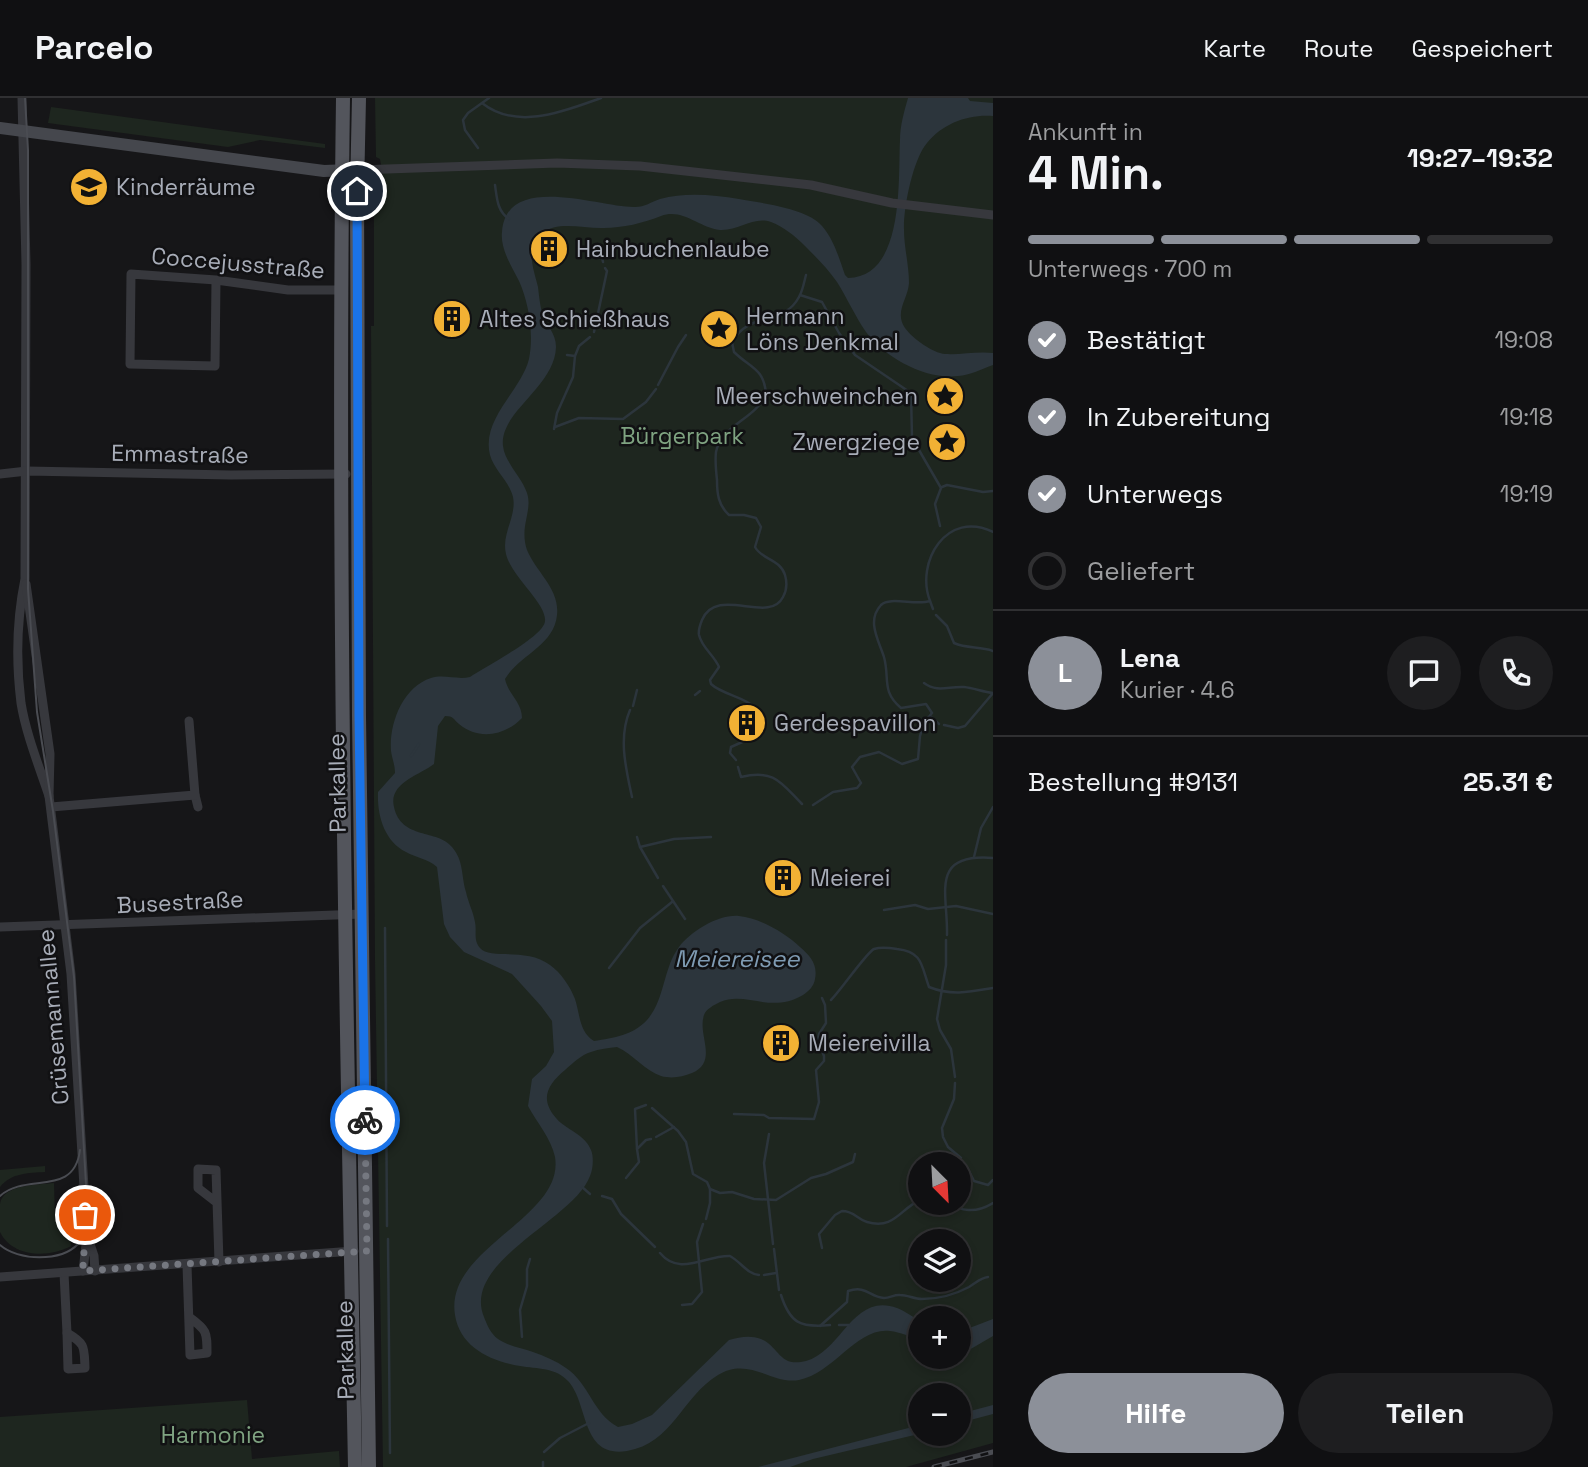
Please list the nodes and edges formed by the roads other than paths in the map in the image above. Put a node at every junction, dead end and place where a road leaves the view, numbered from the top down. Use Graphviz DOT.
graph roads {
  1 [pos="22,98"];
  2 [pos="343,98"];
  3 [pos="359,98"];
  4 [pos="0,128"];
  5 [pos="23,131"];
  6 [pos="350,170"];
  7 [pos="993,215"];
  8 [pos="216,280"];
  9 [pos="342,290"];
  10 [pos="24,471"];
  11 [pos="0,474"];
  12 [pos="342,474"];
  13 [pos="359,474"];
  14 [pos="25,579"];
  15 [pos="189,720"];
  16 [pos="195,795"];
  17 [pos="49,796"];
  18 [pos="51,807"];
  19 [pos="198,807"];
  20 [pos="362,914"];
  21 [pos="346,915"];
  22 [pos="0,927"];
  23 [pos="65,927"];
  24 [pos="216,1202"];
  25 [pos="87,1236"];
  26 [pos="351,1251"];
  27 [pos="367,1251"];
  28 [pos="219,1262"];
  29 [pos="187,1265"];
  30 [pos="95,1270"];
  31 [pos="83,1271"];
  32 [pos="64,1273"];
  33 [pos="0,1277"];
  34 [pos="190,1317"];
  35 [pos="67,1333"];
  36 [pos="355,1467"];
  37 [pos="369,1467"];
  1 -- 5 [label="street, Crüsemannallee"];
  2 -- 6 [label="main road, Parkallee"];
  3 -- 6 [label="main road, Parkallee"];
  4 -- 5 [label="main road"];
  5 -- 6 [label="main road"];
  5 -- 10 [label="street, Crüsemannallee"];
  6 -- 7 [label="street"];
  6 -- 9 [label="main road, Parkallee"];
  6 -- 13 [label="main road, Parkallee"];
  8 -- 8 [label="street, Coccejusstraße"];
  8 -- 9 [label="street, Coccejusstraße"];
  9 -- 12 [label="main road, Parkallee"];
  10 -- 11 [label="street, Emmastraße"];
  10 -- 12 [label="street, Emmastraße"];
  10 -- 14 [label="street, Crüsemannallee"];
  12 -- 13 [label="street, Emmastraße"];
  12 -- 21 [label="main road, Parkallee"];
  13 -- 20 [label="main road, Parkallee"];
  14 -- 17 [label="street, Crüsemannallee"];
  14 -- 17 [label="street, Crüsemannallee"];
  15 -- 16 [label="street"];
  16 -- 18 [label="street"];
  16 -- 19 [label="street"];
  17 -- 18 [label="street, Crüsemannallee"];
  18 -- 23 [label="street, Crüsemannallee"];
  20 -- 21 [label="street, Busestraße"];
  20 -- 27 [label="main road, Parkallee"];
  21 -- 23 [label="street, Busestraße"];
  21 -- 26 [label="main road, Parkallee"];
  22 -- 23 [label="street, Busestraße"];
  23 -- 25 [label="street, Crüsemannallee"];
  24 -- 28 [label="street"];
  25 -- 30 [label="street, Crüsemannallee"];
  25 -- 31 [label="street, Crüsemannallee"];
  26 -- 27 [label="street"];
  26 -- 28 [label="street"];
  26 -- 36 [label="main road, Parkallee"];
  27 -- 37 [label="main road, Parkallee"];
  28 -- 29 [label="street"];
  29 -- 30 [label="street"];
  29 -- 34 [label="street"];
  30 -- 31 [label="street"];
  31 -- 32 [label="street"];
  32 -- 33 [label="street"];
  32 -- 35 [label="street"];
}
